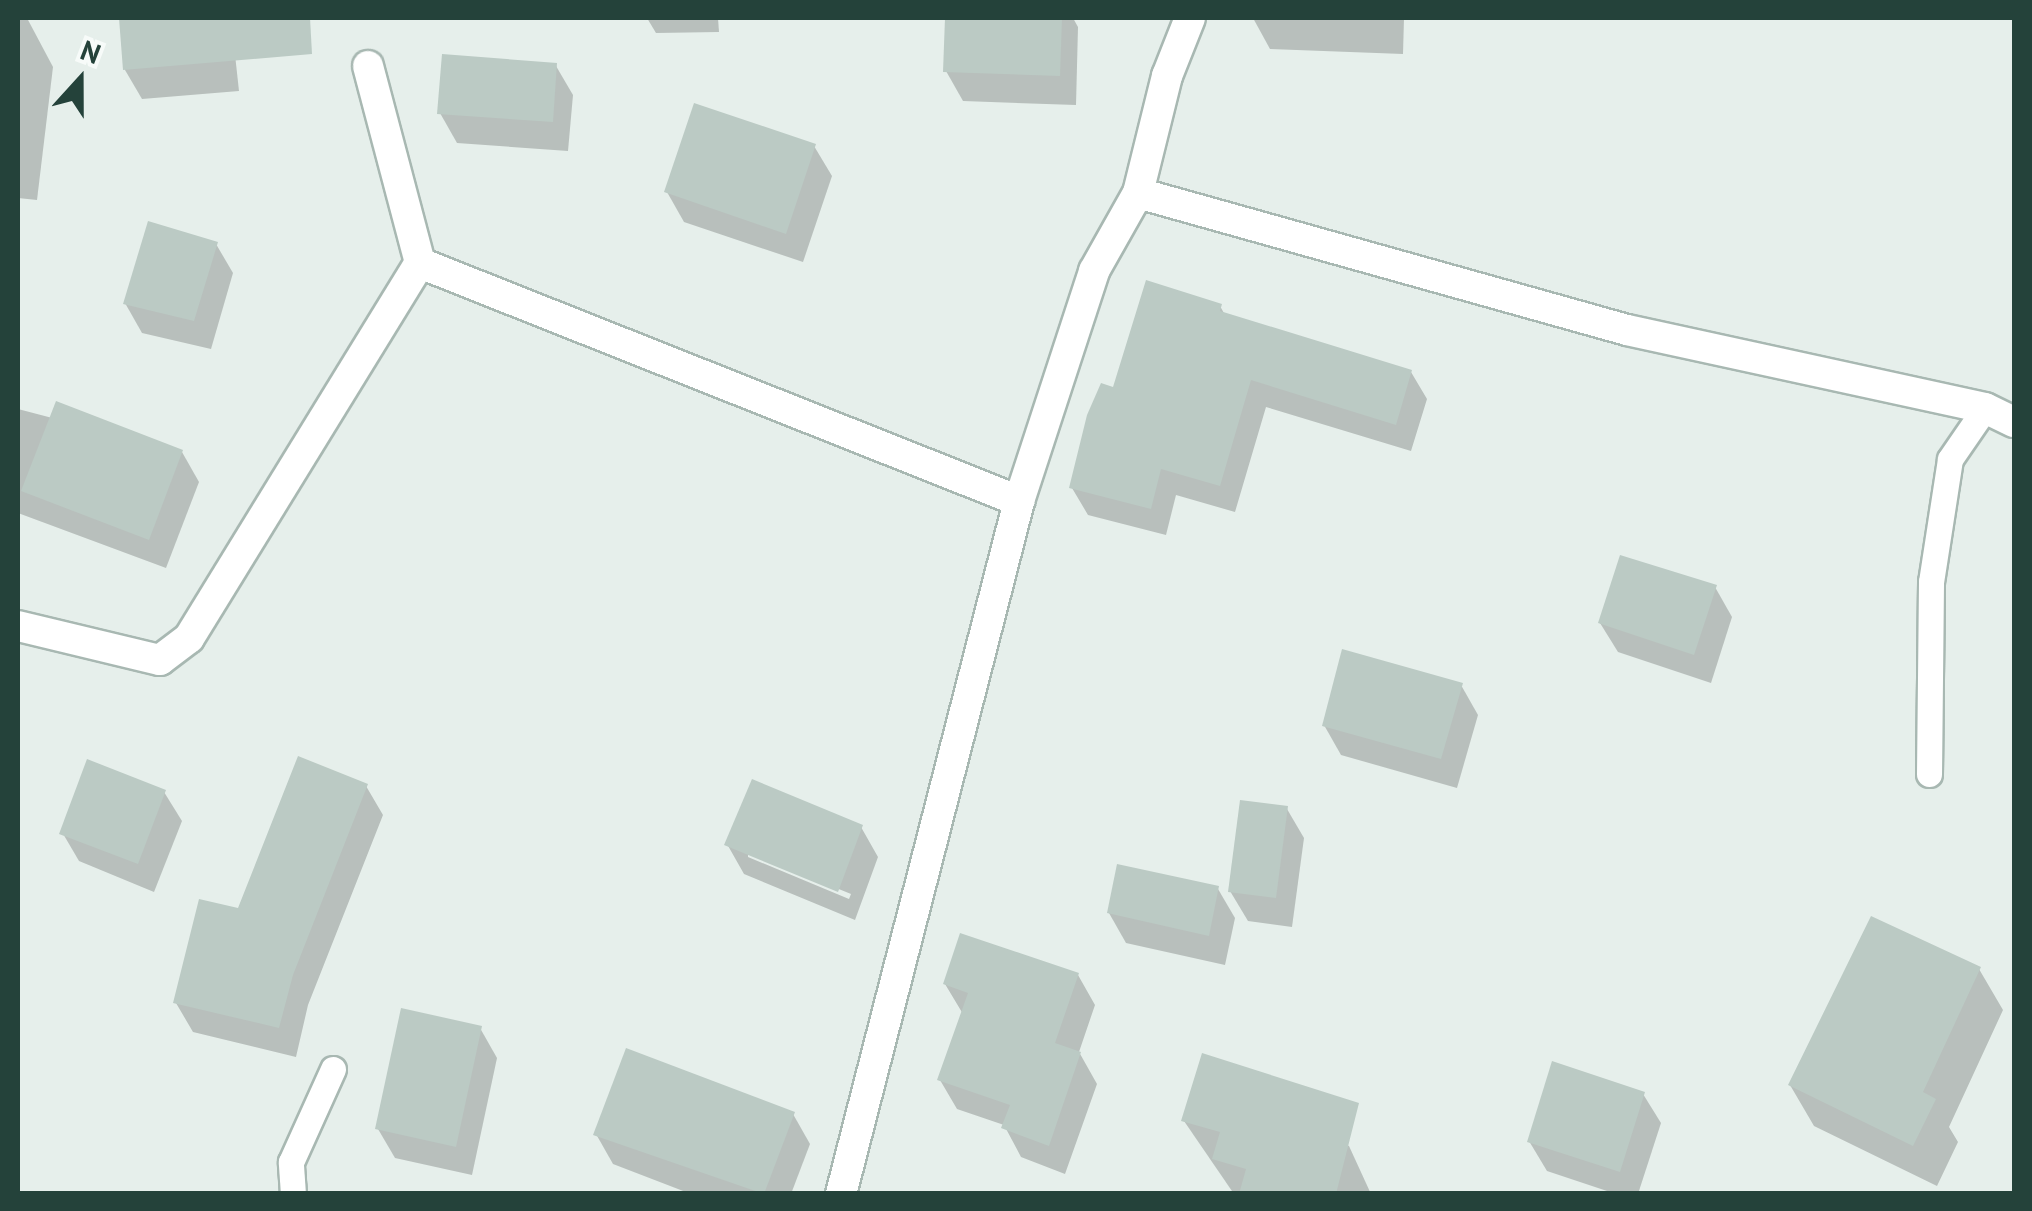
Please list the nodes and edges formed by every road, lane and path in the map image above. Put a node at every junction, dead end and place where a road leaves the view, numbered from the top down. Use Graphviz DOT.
graph roads {
  1 [pos="1190,18"];
  2 [pos="368,66"];
  3 [pos="1138,193"];
  4 [pos="420,263"];
  5 [pos="1985,408"];
  6 [pos="2014,422"];
  7 [pos="1020,501"];
  8 [pos="18,626"];
  9 [pos="1929,774"];
  10 [pos="333,1069"];
  11 [pos="293,1194"];
  12 [pos="841,1194"];
  1 -- 3 [label="street"];
  2 -- 4 [label="street"];
  3 -- 5 [label="street"];
  3 -- 7 [label="street"];
  4 -- 7 [label="street"];
  4 -- 8 [label="street"];
  5 -- 6 [label="street"];
  5 -- 9 [label="lane"];
  7 -- 12 [label="street"];
  10 -- 11 [label="lane"];
}
